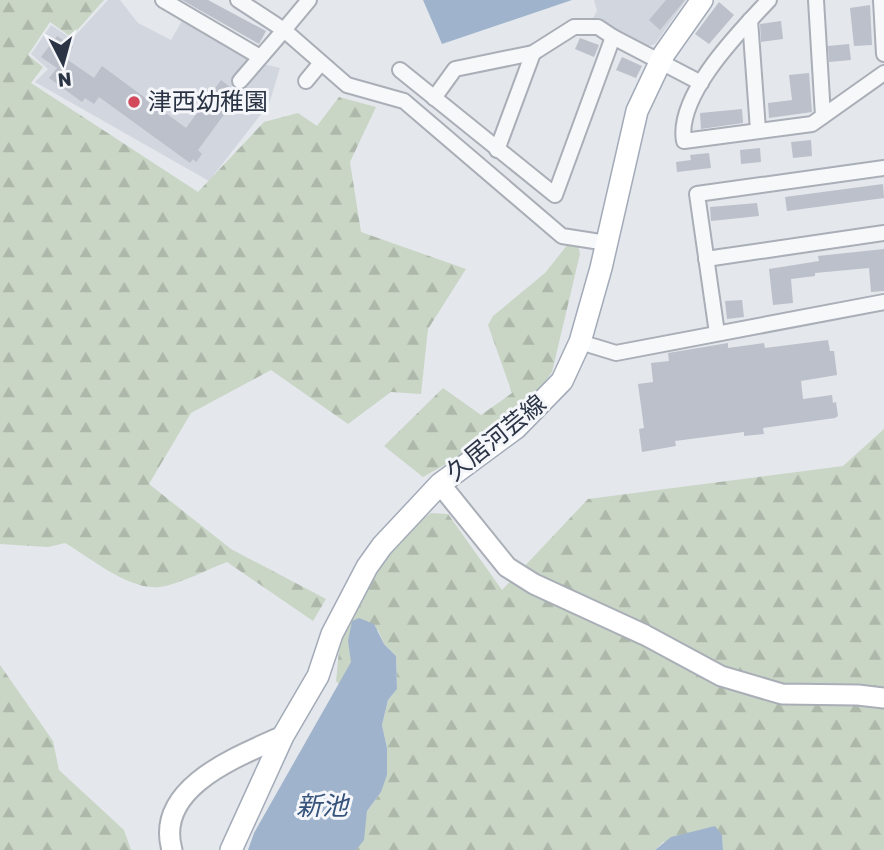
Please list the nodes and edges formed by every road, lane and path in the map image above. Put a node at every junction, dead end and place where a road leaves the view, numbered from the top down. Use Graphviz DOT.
graph roads {
  1 [pos="163,0"];
  2 [pos="238,0"];
  3 [pos="309,0"];
  4 [pos="702,0"];
  5 [pos="769,0"];
  6 [pos="816,0"];
  7 [pos="881,0"];
  8 [pos="750,20"];
  9 [pos="284,30"];
  10 [pos="613,37"];
  11 [pos="533,53"];
  12 [pos="884,54"];
  13 [pos="260,57"];
  14 [pos="660,62"];
  15 [pos="320,64"];
  16 [pos="400,70"];
  17 [pos="884,73"];
  18 [pos="240,81"];
  19 [pos="306,81"];
  20 [pos="701,83"];
  21 [pos="434,98"];
  22 [pos="823,116"];
  23 [pos="758,130"];
  24 [pos="497,149"];
  25 [pos="884,168"];
  26 [pos="884,233"];
  27 [pos="607,243"];
  28 [pos="706,259"];
  29 [pos="884,302"];
  30 [pos="717,333"];
  31 [pos="580,342"];
  32 [pos="440,484"];
  33 [pos="884,698"];
  34 [pos="283,737"];
  35 [pos="172,850"];
  36 [pos="232,850"];
  1 -- 13 [label="street"];
  2 -- 9 [label="street"];
  3 -- 9 [label="street"];
  4 -- 14 [label="main road, 久居河芸線"];
  5 -- 8 [label="street"];
  6 -- 22 [label="street"];
  7 -- 12 [label="street"];
  8 -- 20 [label="street"];
  8 -- 23 [label="street"];
  9 -- 13 [label="street"];
  9 -- 15 [label="street"];
  10 -- 11 [label="street"];
  10 -- 14 [label="street"];
  10 -- 24 [label="street"];
  11 -- 21 [label="street"];
  11 -- 24 [label="street"];
  13 -- 18 [label="street"];
  14 -- 20 [label="street"];
  14 -- 27 [label="main road, 久居河芸線"];
  15 -- 19 [label="street"];
  15 -- 27 [label="street"];
  16 -- 21 [label="street"];
  17 -- 22 [label="street"];
  20 -- 23 [label="street"];
  21 -- 24 [label="street"];
  22 -- 23 [label="street"];
  25 -- 28 [label="street"];
  26 -- 28 [label="street"];
  27 -- 31 [label="main road, 久居河芸線"];
  28 -- 30 [label="street"];
  29 -- 30 [label="street"];
  30 -- 31 [label="street"];
  31 -- 32 [label="main road, 久居河芸線"];
  32 -- 33 [label="street"];
  32 -- 34 [label="main road, 久居河芸線"];
  34 -- 35 [label="street"];
  34 -- 36 [label="main road, 久居河芸線"];
}
